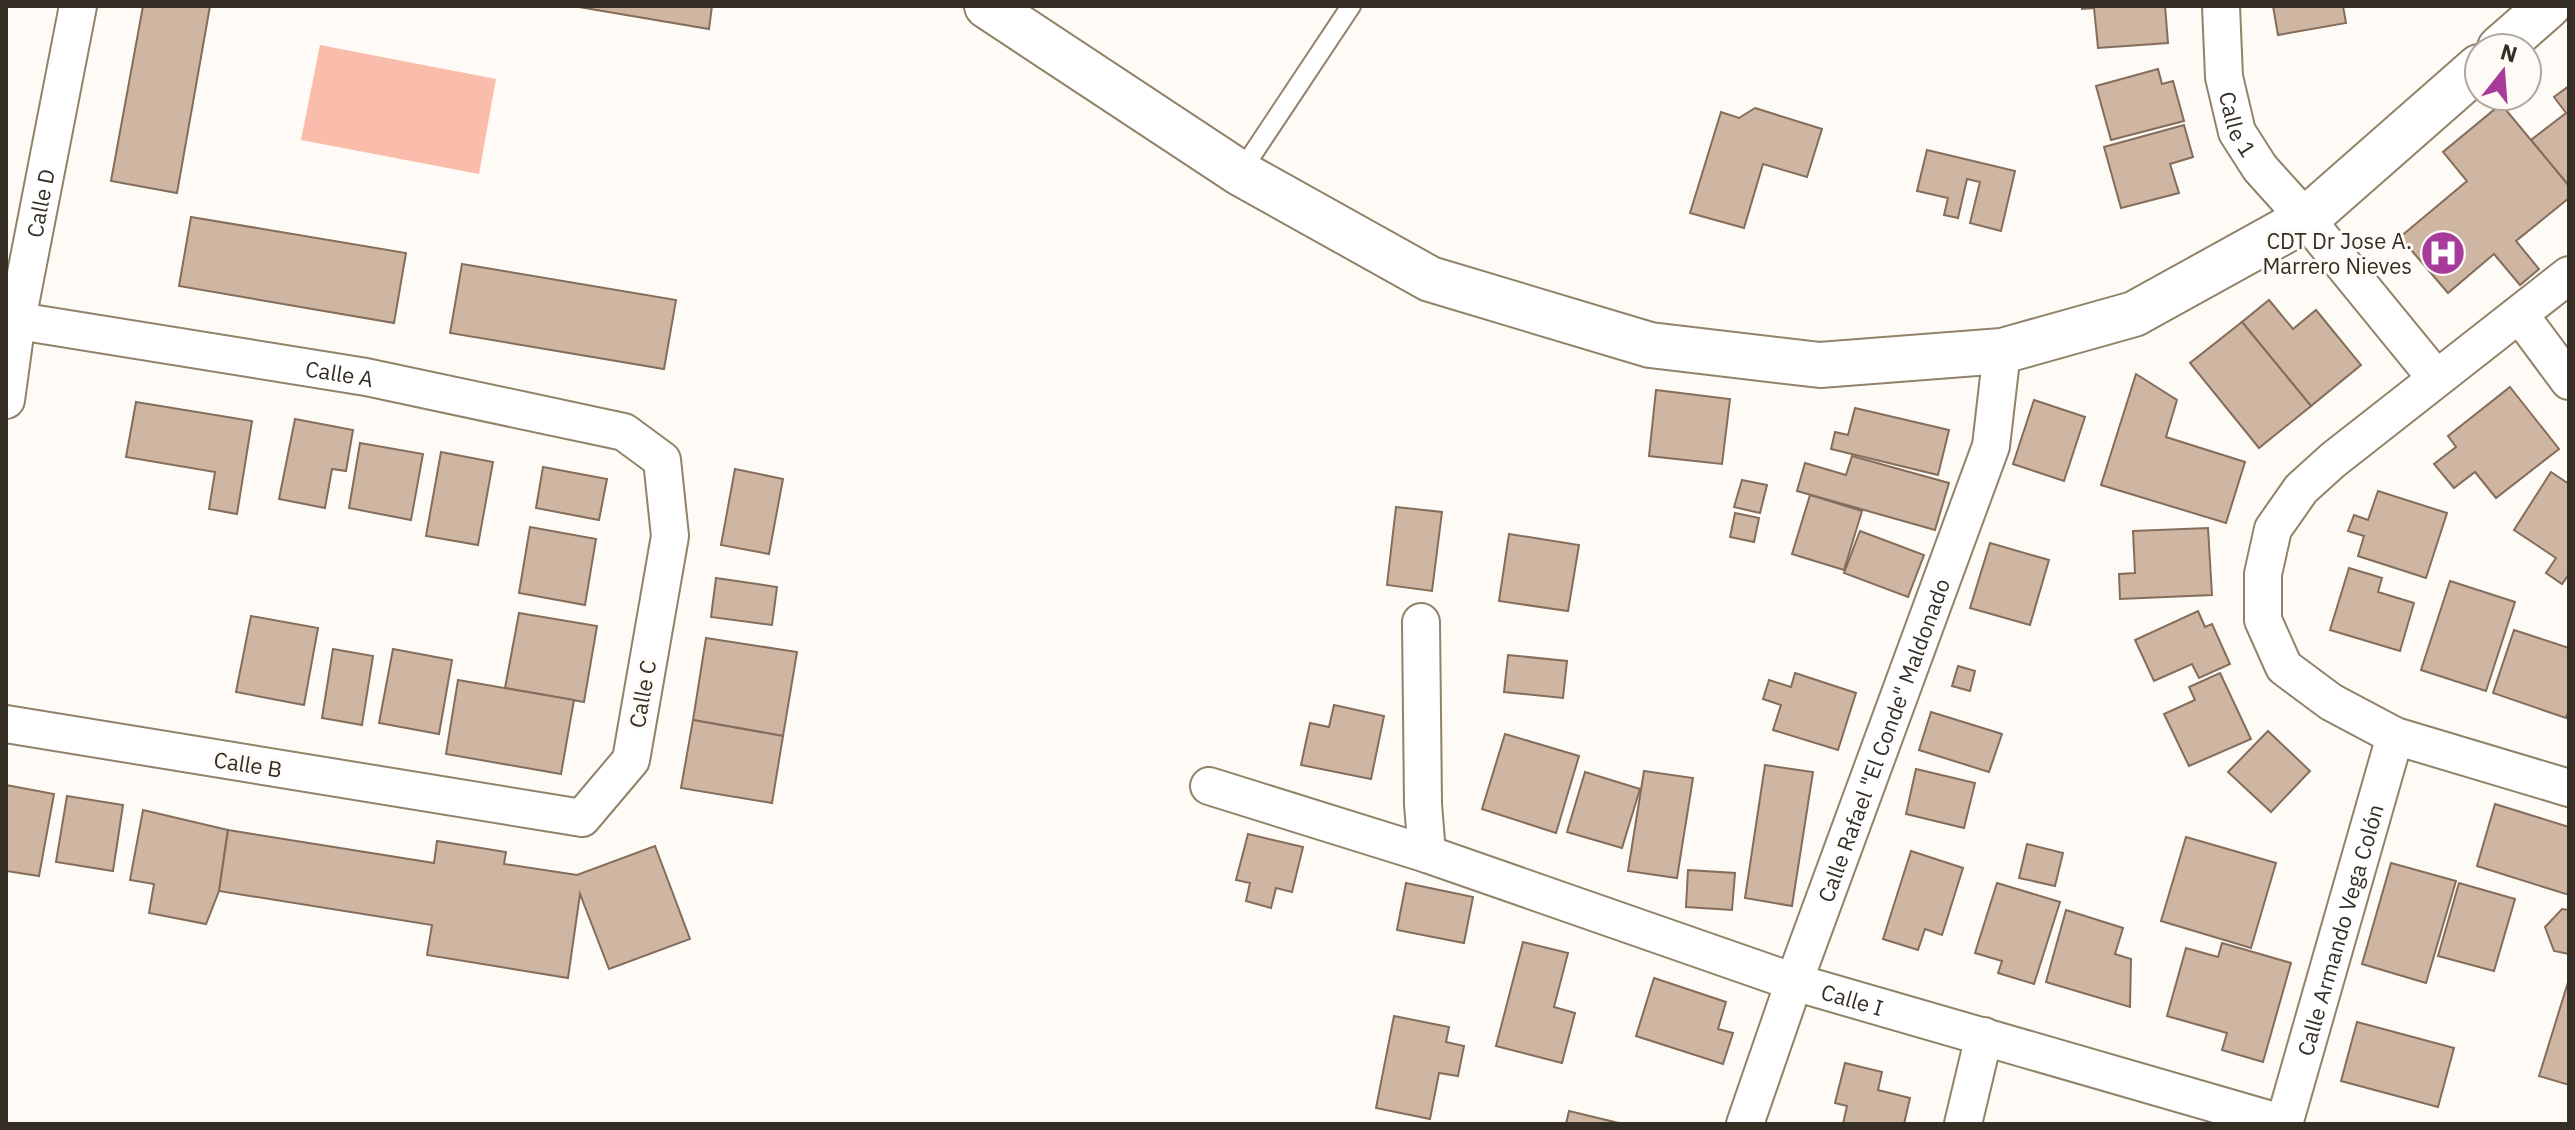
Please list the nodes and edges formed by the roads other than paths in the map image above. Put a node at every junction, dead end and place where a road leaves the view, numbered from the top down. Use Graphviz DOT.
graph roads {
  1 [pos="78,6"];
  2 [pos="987,6"];
  3 [pos="1351,6"];
  4 [pos="2221,6"];
  5 [pos="2548,6"];
  6 [pos="2518,32"];
  7 [pos="2463,81"];
  8 [pos="1240,173"];
  9 [pos="2306,219"];
  10 [pos="2569,275"];
  11 [pos="2520,315"];
  12 [pos="12,320"];
  13 [pos="2002,351"];
  14 [pos="2436,378"];
  15 [pos="2569,381"];
  16 [pos="6,400"];
  17 [pos="662,460"];
  18 [pos="1421,622"];
  19 [pos="6,724"];
  20 [pos="2395,736"];
  21 [pos="1209,786"];
  22 [pos="2569,788"];
  23 [pos="489,804"];
  24 [pos="1427,854"];
  25 [pos="1794,982"];
  26 [pos="1984,1036"];
  27 [pos="1745,1124"];
  28 [pos="1963,1124"];
  29 [pos="2285,1124"];
  1 -- 12 [label="street, Calle D"];
  2 -- 8 [label="street"];
  3 -- 8 [label="lane"];
  4 -- 9 [label="street, Calle 1"];
  5 -- 6 [label="street"];
  7 -- 9 [label="street"];
  8 -- 13 [label="street"];
  9 -- 13 [label="street"];
  9 -- 14 [label="street, Calle 1"];
  10 -- 11 [label="street"];
  11 -- 14 [label="street"];
  11 -- 15 [label="street"];
  12 -- 16 [label="street, Calle D"];
  12 -- 17 [label="street, Calle A"];
  13 -- 25 [label="street, Calle Rafael \"El Conde\" Maldonado"];
  14 -- 20 [label="street"];
  17 -- 23 [label="street, Calle C"];
  18 -- 24 [label="street"];
  19 -- 23 [label="street, Calle B"];
  20 -- 22 [label="street"];
  20 -- 29 [label="street, Calle Armando Vega Colón"];
  21 -- 24 [label="street, Calle I"];
  24 -- 25 [label="street, Calle I"];
  25 -- 26 [label="street, Calle I"];
  25 -- 27 [label="street, Calle Rafael \"El Conde\" Maldonado"];
  26 -- 28 [label="street"];
  26 -- 29 [label="street, Calle I"];
}
